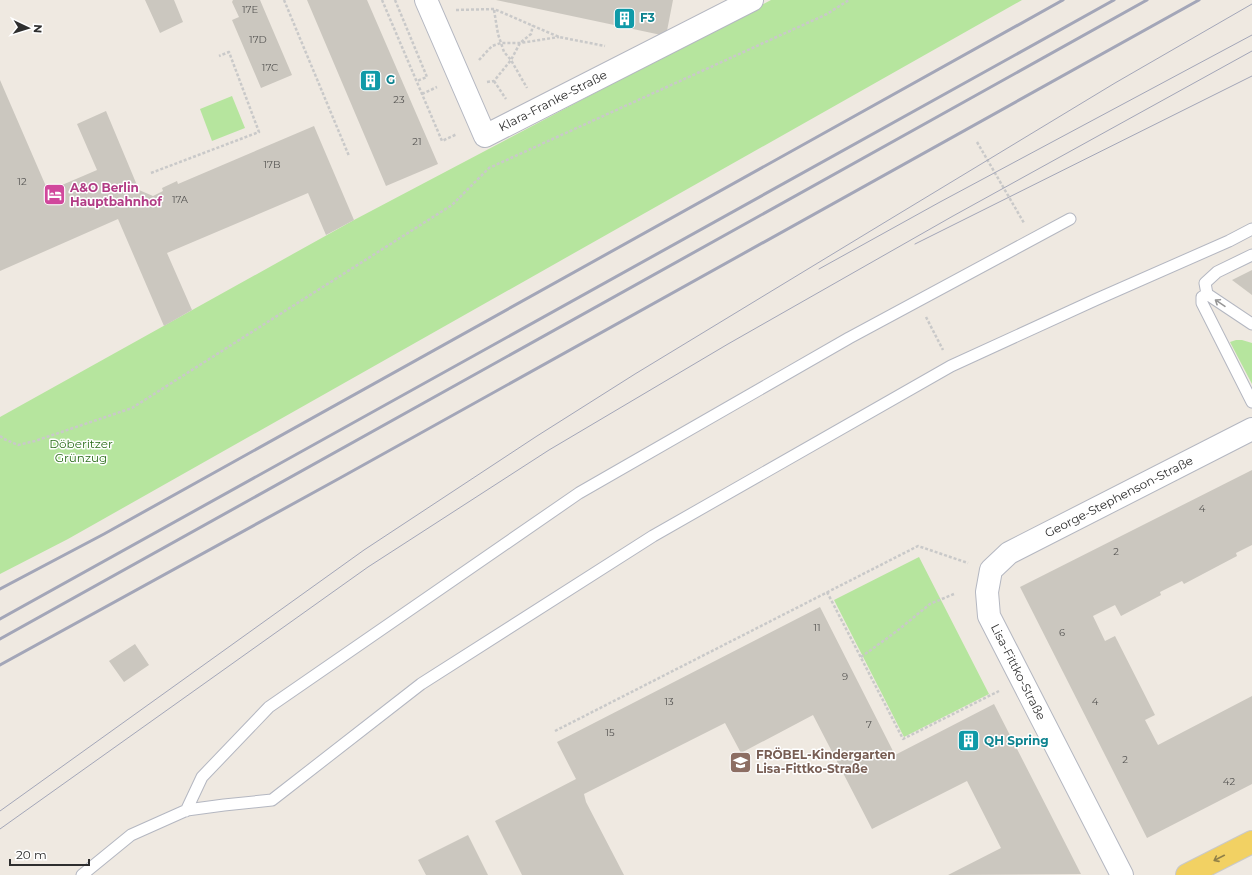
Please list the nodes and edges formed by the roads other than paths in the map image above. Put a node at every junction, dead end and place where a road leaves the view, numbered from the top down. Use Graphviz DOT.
graph roads {
  1 [pos="752,0"];
  2 [pos="427,3"];
  3 [pos="1070,219"];
  4 [pos="1252,229"];
  5 [pos="1252,255"];
  6 [pos="1207,294"];
  7 [pos="1252,324"];
  8 [pos="1252,402"];
  9 [pos="1252,429"];
  10 [pos="991,570"];
  11 [pos="186,811"];
  12 [pos="1252,842"];
  13 [pos="82,875"];
  14 [pos="1122,875"];
  15 [pos="1186,875"];
  1 -- 2 [label="street, Klara-Franke-Straße"];
  3 -- 11 [label="lane"];
  4 -- 11 [label="lane"];
  5 -- 6 [label="lane"];
  7 -- 6 [label="lane, one-way"];
  6 -- 8 [label="lane"];
  9 -- 10 [label="street, George-Stephenson-Straße"];
  10 -- 14 [label="street, Lisa-Fittko-Straße"];
  11 -- 13 [label="lane"];
  12 -- 15 [label="main road, one-way"];
}
